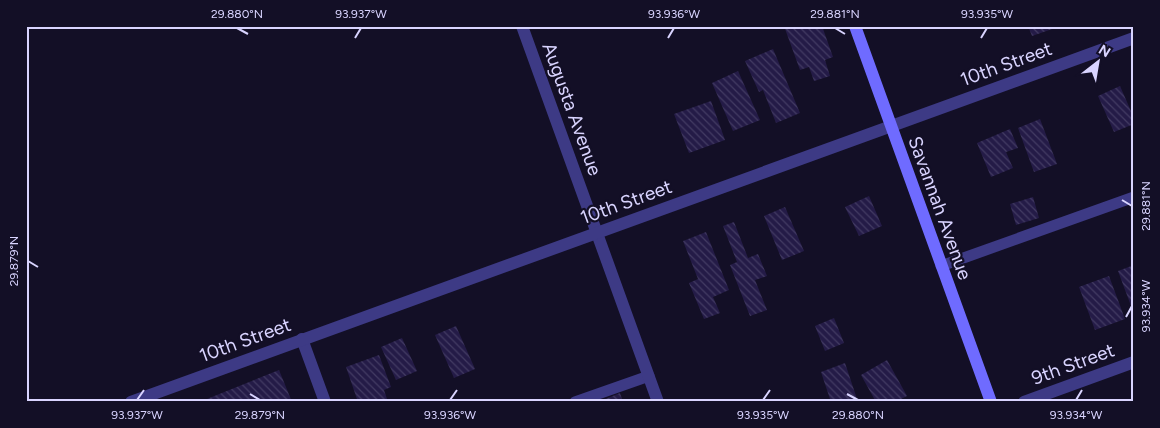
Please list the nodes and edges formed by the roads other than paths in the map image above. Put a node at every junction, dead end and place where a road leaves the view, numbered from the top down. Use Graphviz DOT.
graph roads {
  1 [pos="522,26"];
  2 [pos="855,26"];
  3 [pos="1134,38"];
  4 [pos="891,126"];
  5 [pos="1134,197"];
  6 [pos="596,232"];
  7 [pos="941,266"];
  8 [pos="302,339"];
  9 [pos="1134,362"];
  10 [pos="648,376"];
  11 [pos="131,402"];
  12 [pos="325,402"];
  13 [pos="575,402"];
  14 [pos="658,402"];
  15 [pos="991,402"];
  16 [pos="1024,402"];
  1 -- 6 [label="street, Augusta Avenue"];
  2 -- 4 [label="street, Savannah Avenue"];
  3 -- 4 [label="street, 10th Street"];
  4 -- 6 [label="street, 10th Street"];
  4 -- 7 [label="street, Savannah Avenue"];
  5 -- 7 [label="lane"];
  6 -- 8 [label="street, 10th Street"];
  6 -- 10 [label="street, Augusta Avenue"];
  7 -- 15 [label="street, Savannah Avenue"];
  8 -- 11 [label="street, 10th Street"];
  8 -- 12 [label="street"];
  9 -- 16 [label="street, 9th Street"];
  10 -- 13 [label="lane"];
  10 -- 14 [label="street, Augusta Avenue"];
}
